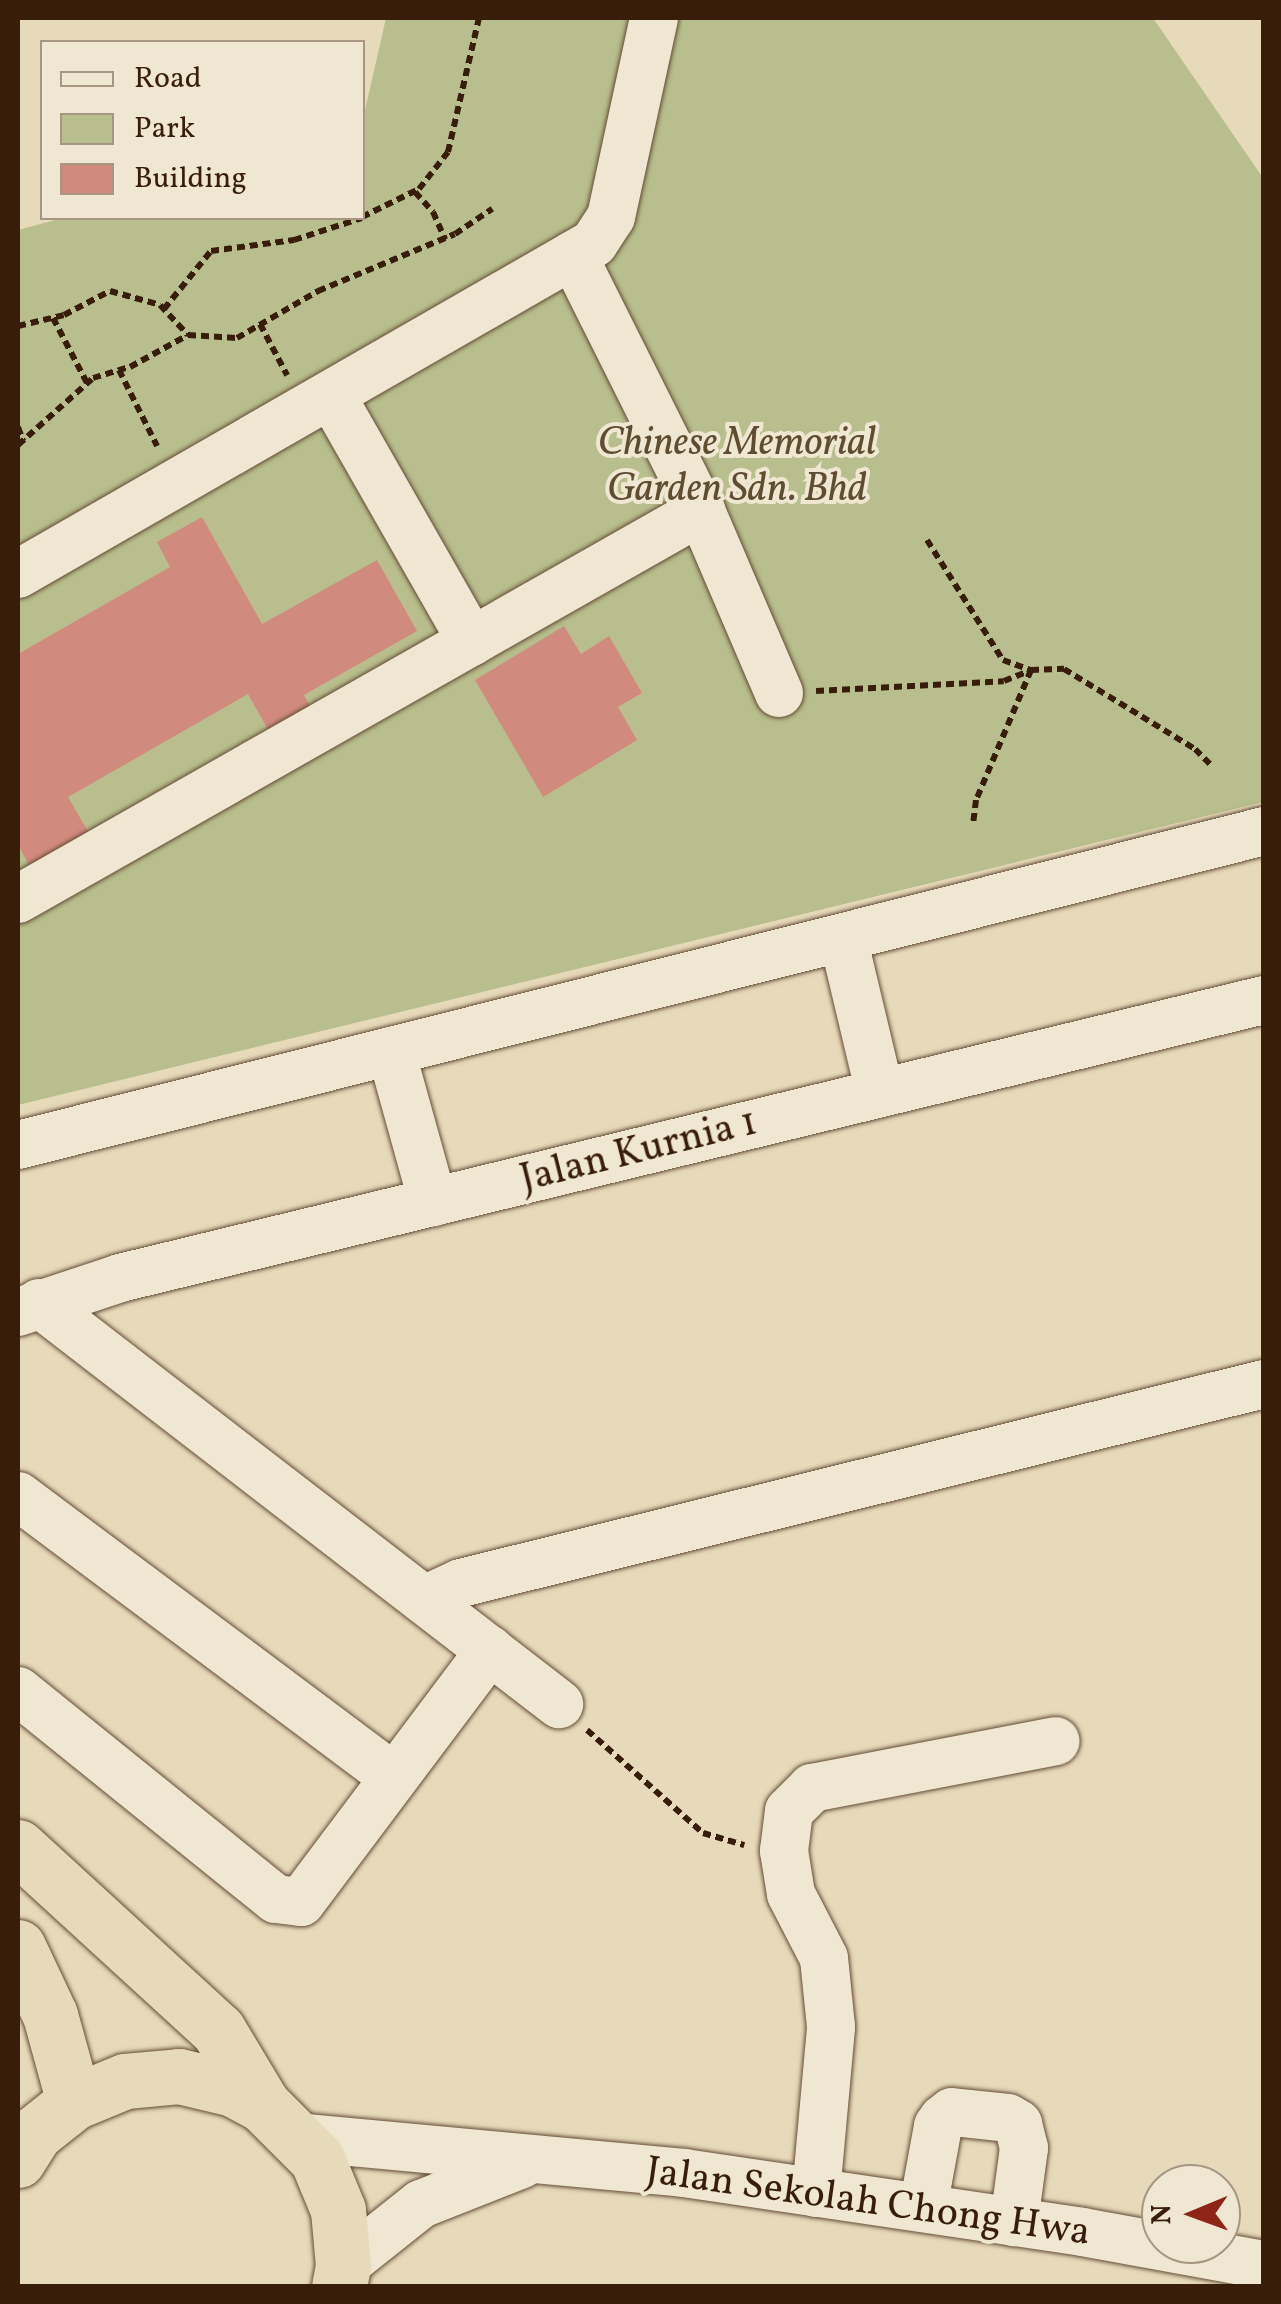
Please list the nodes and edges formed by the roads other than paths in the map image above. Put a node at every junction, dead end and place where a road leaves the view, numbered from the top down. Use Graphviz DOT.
graph roads {
  1 [pos="654,18"];
  2 [pos="573,255"];
  3 [pos="319,403"];
  4 [pos="701,511"];
  5 [pos="18,574"];
  6 [pos="472,642"];
  7 [pos="780,692"];
  8 [pos="1264,831"];
  9 [pos="18,899"];
  10 [pos="843,938"];
  11 [pos="1264,1000"];
  12 [pos="391,1051"];
  13 [pos="880,1093"];
  14 [pos="18,1145"];
  15 [pos="432,1202"];
  16 [pos="28,1307"];
  17 [pos="1264,1384"];
  18 [pos="18,1496"];
  19 [pos="424,1600"];
  20 [pos="490,1650"];
  21 [pos="18,1691"];
  22 [pos="559,1704"];
  23 [pos="1055,1741"];
  24 [pos="392,1776"];
  25 [pos="18,1847"];
  26 [pos="18,1947"];
  27 [pos="74,2102"];
  28 [pos="280,2121"];
  29 [pos="18,2160"];
  30 [pos="530,2160"];
  31 [pos="816,2193"];
  32 [pos="923,2208"];
  33 [pos="1014,2222"];
  34 [pos="1264,2265"];
  35 [pos="341,2276"];
  1 -- 2 [label="street"];
  2 -- 3 [label="street"];
  2 -- 4 [label="street"];
  3 -- 5 [label="street"];
  3 -- 6 [label="street"];
  4 -- 6 [label="street"];
  4 -- 7 [label="street"];
  6 -- 9 [label="street"];
  8 -- 10 [label="street"];
  10 -- 12 [label="street"];
  10 -- 13 [label="street"];
  11 -- 13 [label="street, Jalan Kurnia 1"];
  12 -- 14 [label="street"];
  12 -- 15 [label="street"];
  13 -- 15 [label="street, Jalan Kurnia 1"];
  15 -- 16 [label="street, Jalan Kurnia 1"];
  16 -- 19 [label="street"];
  17 -- 19 [label="street"];
  18 -- 24 [label="street"];
  19 -- 20 [label="street"];
  20 -- 22 [label="street"];
  20 -- 24 [label="street"];
  21 -- 24 [label="street"];
  23 -- 31 [label="street"];
  25 -- 28 [label="highway"];
  26 -- 27 [label="highway"];
  27 -- 28 [label="highway"];
  27 -- 29 [label="highway"];
  28 -- 30 [label="street, Jalan Sekolah Chong Hwa"];
  28 -- 35 [label="highway"];
  30 -- 31 [label="street, Jalan Sekolah Chong Hwa"];
  30 -- 35 [label="street, Jalan Sekolah Chong Hwa"];
  31 -- 32 [label="street, Jalan Sekolah Chong Hwa"];
  32 -- 33 [label="street, Jalan Sekolah Chong Hwa"];
  32 -- 33 [label="street"];
  33 -- 34 [label="street, Jalan Sekolah Chong Hwa"];
}
